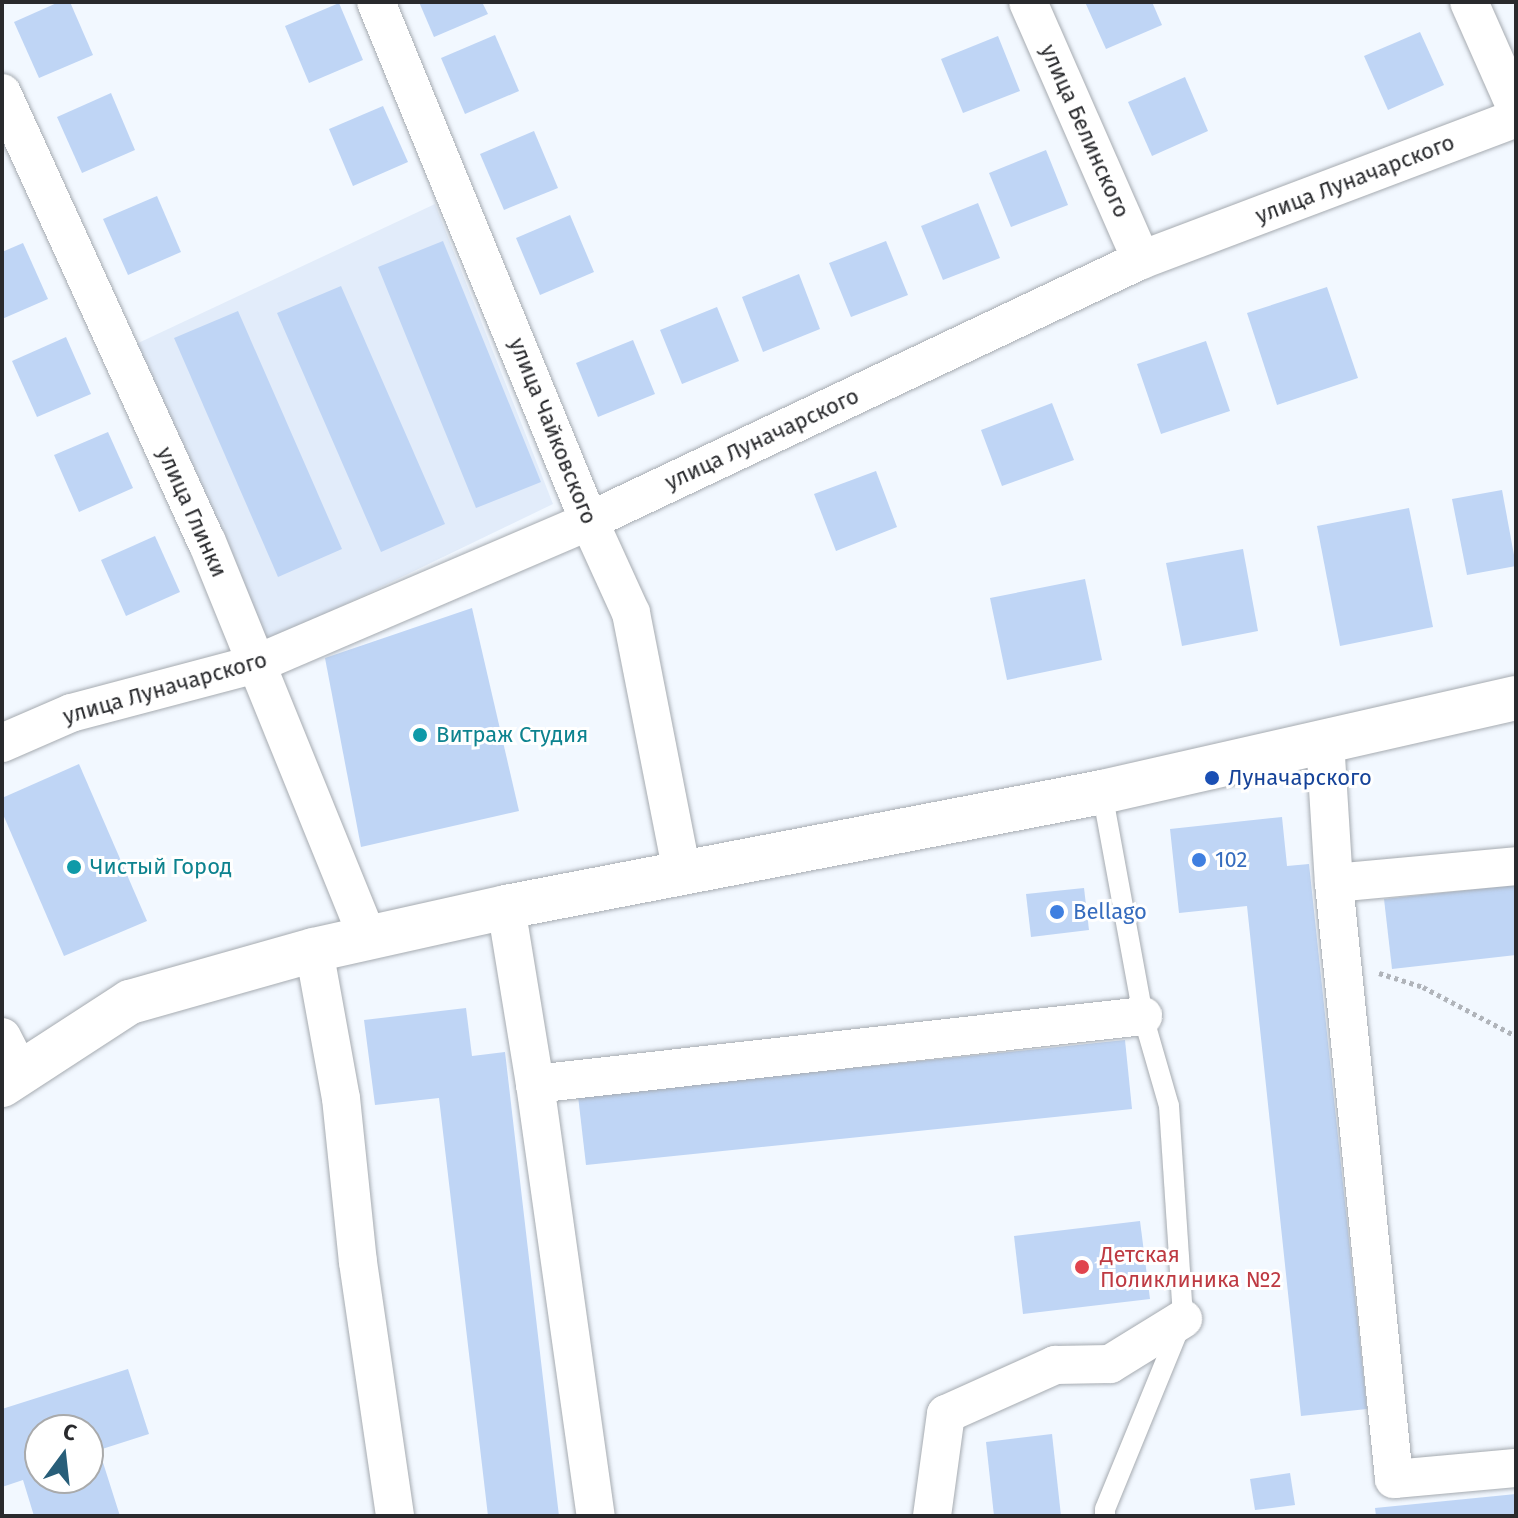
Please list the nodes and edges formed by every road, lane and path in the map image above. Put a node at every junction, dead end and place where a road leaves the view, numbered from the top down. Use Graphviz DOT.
graph roads {
  1 [pos="376,2"];
  2 [pos="1028,2"];
  3 [pos="1469,2"];
  4 [pos="2,93"];
  5 [pos="1516,108"];
  6 [pos="1516,118"];
  7 [pos="1141,260"];
  8 [pos="589,521"];
  9 [pos="256,664"];
  10 [pos="1516,698"];
  11 [pos="1325,741"];
  12 [pos="2,743"];
  13 [pos="1102,792"];
  14 [pos="1516,866"];
  15 [pos="682,874"];
  16 [pos="1334,883"];
  17 [pos="506,907"];
  18 [pos="368,938"];
  19 [pos="314,950"];
  20 [pos="1342,961"];
  21 [pos="1143,1016"];
  22 [pos="1516,1036"];
  23 [pos="8,1064"];
  24 [pos="535,1084"];
  25 [pos="1183,1319"];
  26 [pos="1516,1468"];
  27 [pos="395,1516"];
  28 [pos="596,1516"];
  29 [pos="932,1516"];
  30 [pos="1105,1516"];
  1 -- 8 [label="street, улица Чайковского"];
  2 -- 7 [label="street, улица Белинского"];
  3 -- 5 [label="street"];
  4 -- 9 [label="street, улица Глинки"];
  6 -- 7 [label="street, улица Луначарского"];
  7 -- 8 [label="street, улица Луначарского"];
  8 -- 9 [label="street, улица Луначарского"];
  8 -- 15 [label="street, улица Чайковского"];
  9 -- 12 [label="street, улица Луначарского"];
  9 -- 18 [label="street, улица Глинки"];
  10 -- 11 [label="street"];
  11 -- 13 [label="street"];
  11 -- 16 [label="street"];
  13 -- 15 [label="street"];
  13 -- 21 [label="lane"];
  14 -- 16 [label="street"];
  15 -- 17 [label="street"];
  16 -- 20 [label="street"];
  17 -- 18 [label="street"];
  17 -- 24 [label="street"];
  18 -- 19 [label="street"];
  19 -- 23 [label="street"];
  19 -- 27 [label="street"];
  20 -- 22 [label="path"];
  20 -- 26 [label="street"];
  21 -- 24 [label="street"];
  21 -- 25 [label="lane"];
  24 -- 28 [label="street"];
  25 -- 29 [label="street"];
  25 -- 30 [label="lane"];
}
